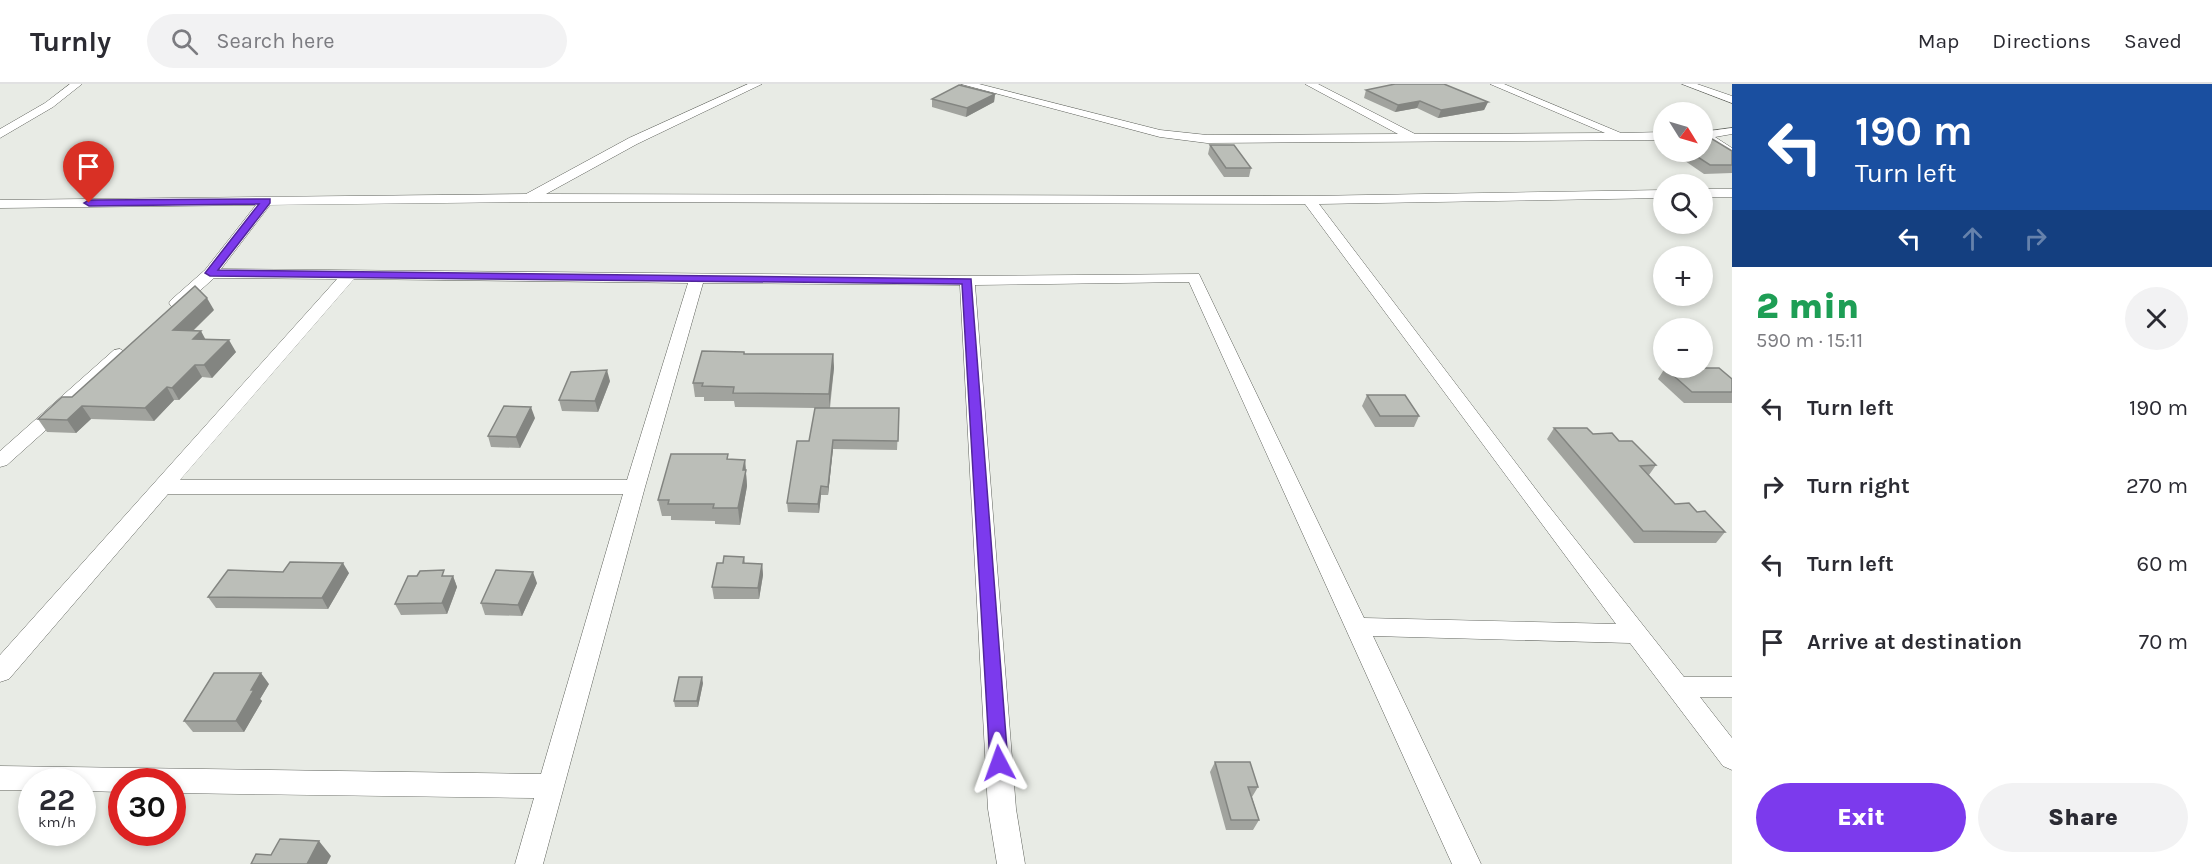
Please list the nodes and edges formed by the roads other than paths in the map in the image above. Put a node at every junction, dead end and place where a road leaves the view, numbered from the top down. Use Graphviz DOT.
graph roads {
  1 [pos="77,84"];
  2 [pos="757,84"];
  3 [pos="971,84"];
  4 [pos="1310,84"];
  5 [pos="1495,84"];
  6 [pos="1687,84"];
  7 [pos="1732,100"];
  8 [pos="1732,131"];
  9 [pos="0,134"];
  10 [pos="1713,134"];
  11 [pos="1653,136"];
  12 [pos="1624,137"];
  13 [pos="1416,139"];
  14 [pos="1713,141"];
  15 [pos="1732,153"];
  16 [pos="1713,193"];
  17 [pos="1732,193"];
  18 [pos="1653,194"];
  19 [pos="529,198"];
  20 [pos="1309,200"];
  21 [pos="266,201"];
  22 [pos="0,204"];
  23 [pos="210,273"];
  24 [pos="349,274"];
  25 [pos="697,278"];
  26 [pos="967,281"];
  27 [pos="166,312"];
  28 [pos="131,344"];
  29 [pos="0,461"];
  30 [pos="163,487"];
  31 [pos="635,487"];
  32 [pos="1357,627"];
  33 [pos="1637,634"];
  34 [pos="0,672"];
  35 [pos="1679,687"];
  36 [pos="1732,687"];
  37 [pos="1732,758"];
  38 [pos="0,778"];
  39 [pos="552,786"];
  40 [pos="529,864"];
  41 [pos="1011,864"];
  42 [pos="1467,864"];
  1 -- 9 [label="street"];
  2 -- 19 [label="street"];
  3 -- 13 [label="street"];
  4 -- 13 [label="street"];
  5 -- 12 [label="street"];
  6 -- 7 [label="street"];
  8 -- 10 [label="street"];
  11 -- 12 [label="street"];
  12 -- 13 [label="street"];
  14 -- 15 [label="street"];
  16 -- 17 [label="street"];
  18 -- 20 [label="street"];
  19 -- 20 [label="street"];
  19 -- 21 [label="street"];
  20 -- 33 [label="street"];
  21 -- 22 [label="street"];
  21 -- 23 [label="street"];
  23 -- 24 [label="street"];
  23 -- 27 [label="street"];
  24 -- 25 [label="street"];
  24 -- 30 [label="street"];
  25 -- 26 [label="street"];
  25 -- 31 [label="street"];
  26 -- 32 [label="street"];
  26 -- 41 [label="street"];
  28 -- 29 [label="street"];
  30 -- 31 [label="street"];
  30 -- 34 [label="street"];
  31 -- 39 [label="street"];
  32 -- 33 [label="street"];
  32 -- 42 [label="street"];
  33 -- 35 [label="street"];
  35 -- 36 [label="street"];
  35 -- 37 [label="street"];
  38 -- 39 [label="street"];
  39 -- 40 [label="street"];
}
